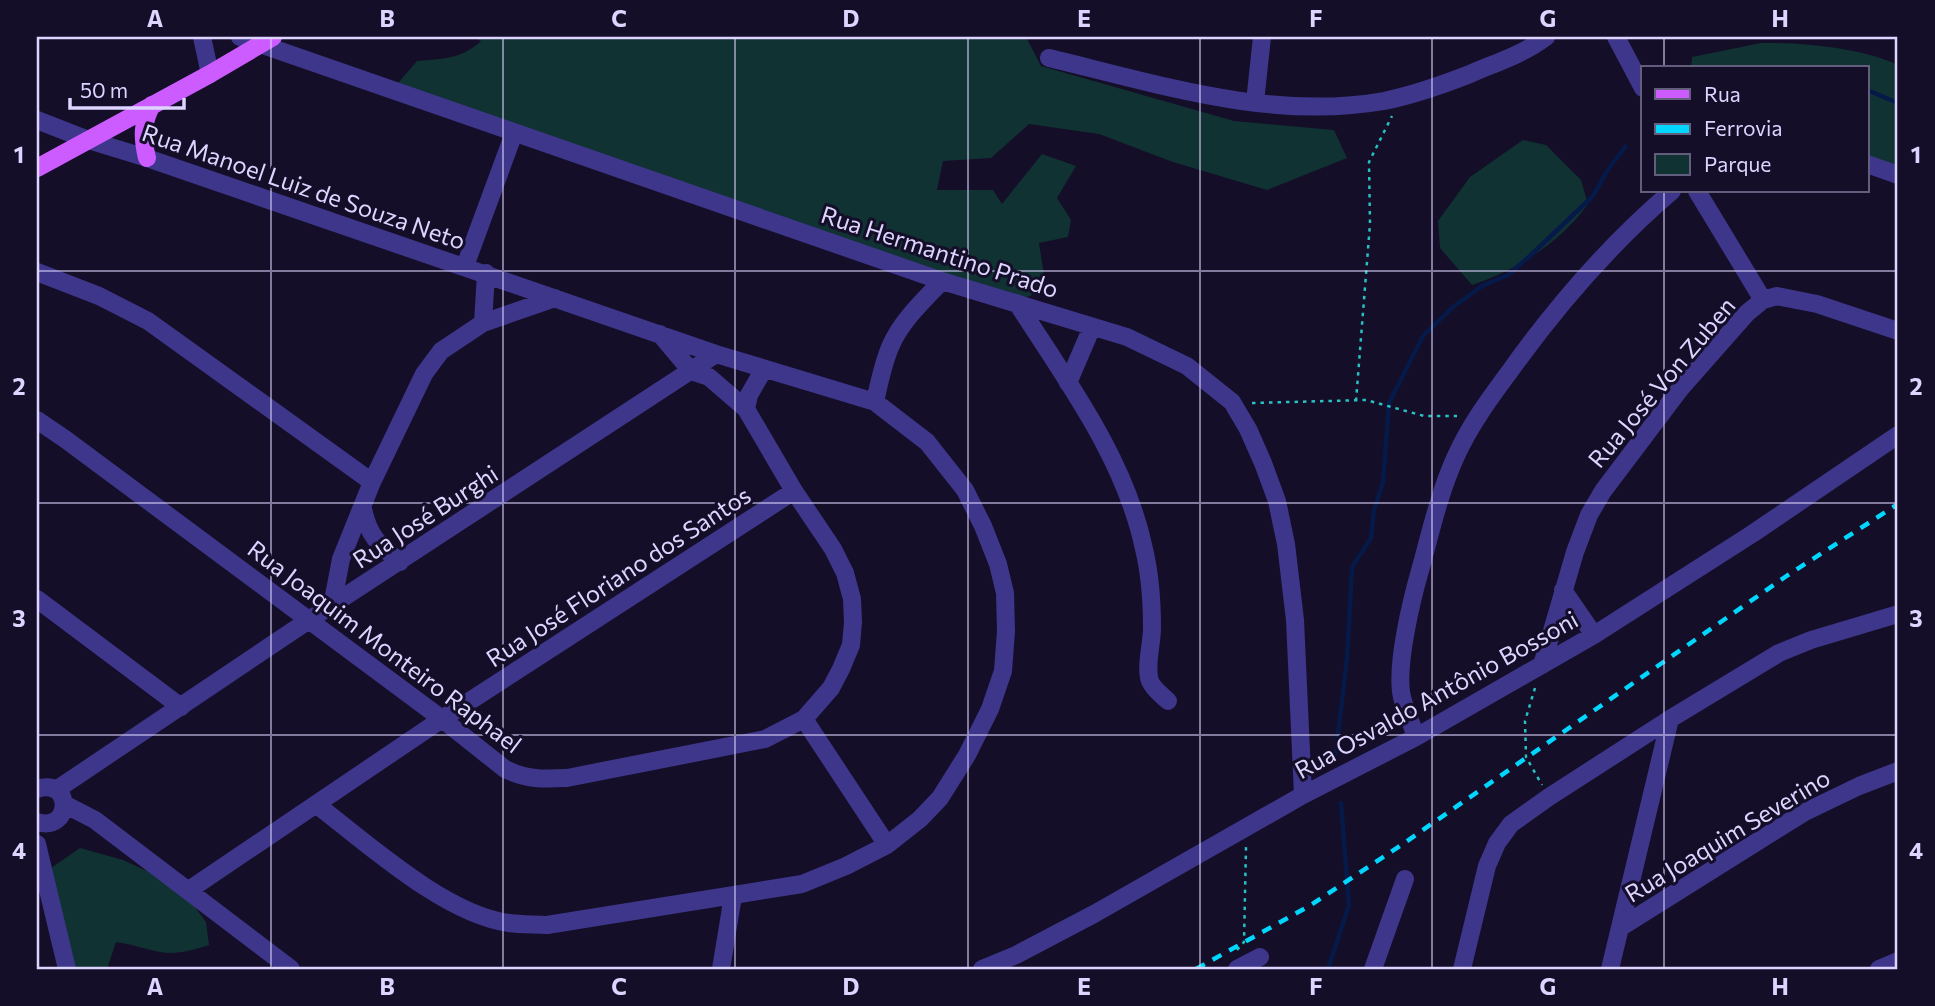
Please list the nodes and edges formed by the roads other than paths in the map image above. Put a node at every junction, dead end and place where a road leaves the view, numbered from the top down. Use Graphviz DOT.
graph roads {
  1 [pos="202,37"];
  2 [pos="240,37"];
  3 [pos="1262,37"];
  4 [pos="1546,37"];
  5 [pos="1616,37"];
  6 [pos="267,40"];
  7 [pos="1049,58"];
  8 [pos="210,74"];
  9 [pos="1641,84"];
  10 [pos="1255,102"];
  11 [pos="152,104"];
  12 [pos="37,120"];
  13 [pos="514,133"];
  14 [pos="88,140"];
  15 [pos="147,158"];
  16 [pos="37,160"];
  17 [pos="1868,164"];
  18 [pos="37,168"];
  19 [pos="1898,175"];
  20 [pos="1671,192"];
  21 [pos="1698,192"];
  22 [pos="465,266"];
  23 [pos="37,272"];
  24 [pos="486,273"];
  25 [pos="942,281"];
  26 [pos="555,298"];
  27 [pos="1763,300"];
  28 [pos="1017,303"];
  29 [pos="483,323"];
  30 [pos="1092,327"];
  31 [pos="1898,331"];
  32 [pos="658,332"];
  33 [pos="716,354"];
  34 [pos="764,369"];
  35 [pos="691,371"];
  36 [pos="1068,383"];
  37 [pos="876,402"];
  38 [pos="746,409"];
  39 [pos="37,420"];
  40 [pos="1898,435"];
  41 [pos="372,482"];
  42 [pos="794,491"];
  43 [pos="363,509"];
  44 [pos="400,562"];
  45 [pos="1563,590"];
  46 [pos="37,599"];
  47 [pos="332,606"];
  48 [pos="1898,614"];
  49 [pos="309,620"];
  50 [pos="1594,635"];
  51 [pos="1542,665"];
  52 [pos="1168,701"];
  53 [pos="181,707"];
  54 [pos="442,719"];
  55 [pos="804,719"];
  56 [pos="1670,719"];
  57 [pos="1416,737"];
  58 [pos="1898,771"];
  59 [pos="37,789"];
  60 [pos="1303,795"];
  61 [pos="60,797"];
  62 [pos="317,805"];
  63 [pos="43,823"];
  64 [pos="887,845"];
  65 [pos="38,848"];
  66 [pos="1405,879"];
  67 [pos="188,890"];
  68 [pos="733,896"];
  69 [pos="1621,927"];
  70 [pos="1260,957"];
  71 [pos="1236,960"];
  72 [pos="1898,961"];
  73 [pos="67,969"];
  74 [pos="291,969"];
  75 [pos="721,969"];
  76 [pos="982,969"];
  77 [pos="1373,969"];
  78 [pos="1462,969"];
  79 [pos="1610,969"];
  80 [pos="1879,969"];
  1 -- 8 [label="street"];
  2 -- 6 [label="street, Rua Hermantino Prado"];
  3 -- 10 [label="street"];
  4 -- 10 [label="street"];
  5 -- 9 [label="street"];
  6 -- 8 [label="main road"];
  6 -- 13 [label="street, Rua Hermantino Prado"];
  7 -- 10 [label="street"];
  8 -- 11 [label="main road"];
  11 -- 14 [label="main road"];
  11 -- 15 [label="main road"];
  12 -- 14 [label="street, Rua Manoel Luiz de Souza Neto"];
  13 -- 22 [label="street"];
  13 -- 25 [label="street, Rua Hermantino Prado"];
  14 -- 15 [label="street, Rua Manoel Luiz de Souza Neto"];
  14 -- 18 [label="main road"];
  15 -- 22 [label="street, Rua Manoel Luiz de Souza Neto"];
  16 -- 18 [label="main road"];
  17 -- 19 [label="street"];
  20 -- 57 [label="street"];
  21 -- 27 [label="street"];
  22 -- 24 [label="street, Rua Manoel Luiz de Souza Neto"];
  23 -- 41 [label="street"];
  24 -- 26 [label="street, Rua Manoel Luiz de Souza Neto"];
  24 -- 29 [label="street"];
  25 -- 28 [label="street, Rua Hermantino Prado"];
  25 -- 37 [label="street"];
  26 -- 29 [label="street"];
  26 -- 32 [label="street, Rua Manoel Luiz de Souza Neto"];
  27 -- 31 [label="street, Rua José Von Zuben"];
  27 -- 45 [label="street, Rua José Von Zuben"];
  28 -- 30 [label="street, Rua Hermantino Prado"];
  28 -- 36 [label="street"];
  29 -- 41 [label="street"];
  30 -- 36 [label="street"];
  30 -- 60 [label="street, Rua Hermantino Prado"];
  32 -- 33 [label="street, Rua Manoel Luiz de Souza Neto"];
  32 -- 35 [label="street"];
  33 -- 34 [label="street, Rua Manoel Luiz de Souza Neto"];
  33 -- 35 [label="street, Rua José Burghi"];
  34 -- 37 [label="street, Rua Manoel Luiz de Souza Neto"];
  34 -- 38 [label="street"];
  35 -- 38 [label="street, Rua Joaquim Monteiro Raphael"];
  35 -- 44 [label="street, Rua José Burghi"];
  36 -- 52 [label="street"];
  37 -- 64 [label="street"];
  38 -- 42 [label="street, Rua Joaquim Monteiro Raphael"];
  39 -- 49 [label="street, Rua Joaquim Monteiro Raphael"];
  40 -- 50 [label="street, Rua Osvaldo Antônio Bossoni"];
  41 -- 43 [label="street"];
  42 -- 54 [label="street, Rua José Floriano dos Santos"];
  42 -- 55 [label="street, Rua Joaquim Monteiro Raphael"];
  43 -- 44 [label="street"];
  43 -- 47 [label="street"];
  44 -- 47 [label="street, Rua José Burghi"];
  45 -- 50 [label="street"];
  45 -- 51 [label="street, Rua José Von Zuben"];
  46 -- 53 [label="street"];
  47 -- 49 [label="street, Rua José Burghi"];
  48 -- 56 [label="street"];
  49 -- 53 [label="street, Rua José Burghi"];
  49 -- 54 [label="street, Rua Joaquim Monteiro Raphael"];
  50 -- 51 [label="street, Rua Osvaldo Antônio Bossoni"];
  51 -- 57 [label="street, Rua Osvaldo Antônio Bossoni"];
  53 -- 61 [label="street, Rua José Burghi"];
  54 -- 55 [label="street, Rua Joaquim Monteiro Raphael"];
  54 -- 62 [label="street, Rua José Floriano dos Santos"];
  55 -- 64 [label="street"];
  56 -- 69 [label="street"];
  56 -- 78 [label="street"];
  57 -- 60 [label="street, Rua Osvaldo Antônio Bossoni"];
  58 -- 69 [label="street, Rua Joaquim Severino"];
  59 -- 61 [label="street"];
  60 -- 76 [label="street, Rua Osvaldo Antônio Bossoni"];
  61 -- 63 [label="street, Rua José Burghi"];
  61 -- 67 [label="street"];
  62 -- 67 [label="street, Rua José Floriano dos Santos"];
  62 -- 68 [label="street"];
  63 -- 65 [label="street, Rua José Burghi"];
  64 -- 68 [label="street"];
  65 -- 73 [label="street"];
  66 -- 77 [label="street"];
  67 -- 74 [label="street"];
  68 -- 75 [label="street"];
  69 -- 79 [label="street"];
  70 -- 71 [label="street"];
  72 -- 80 [label="street"];
}
